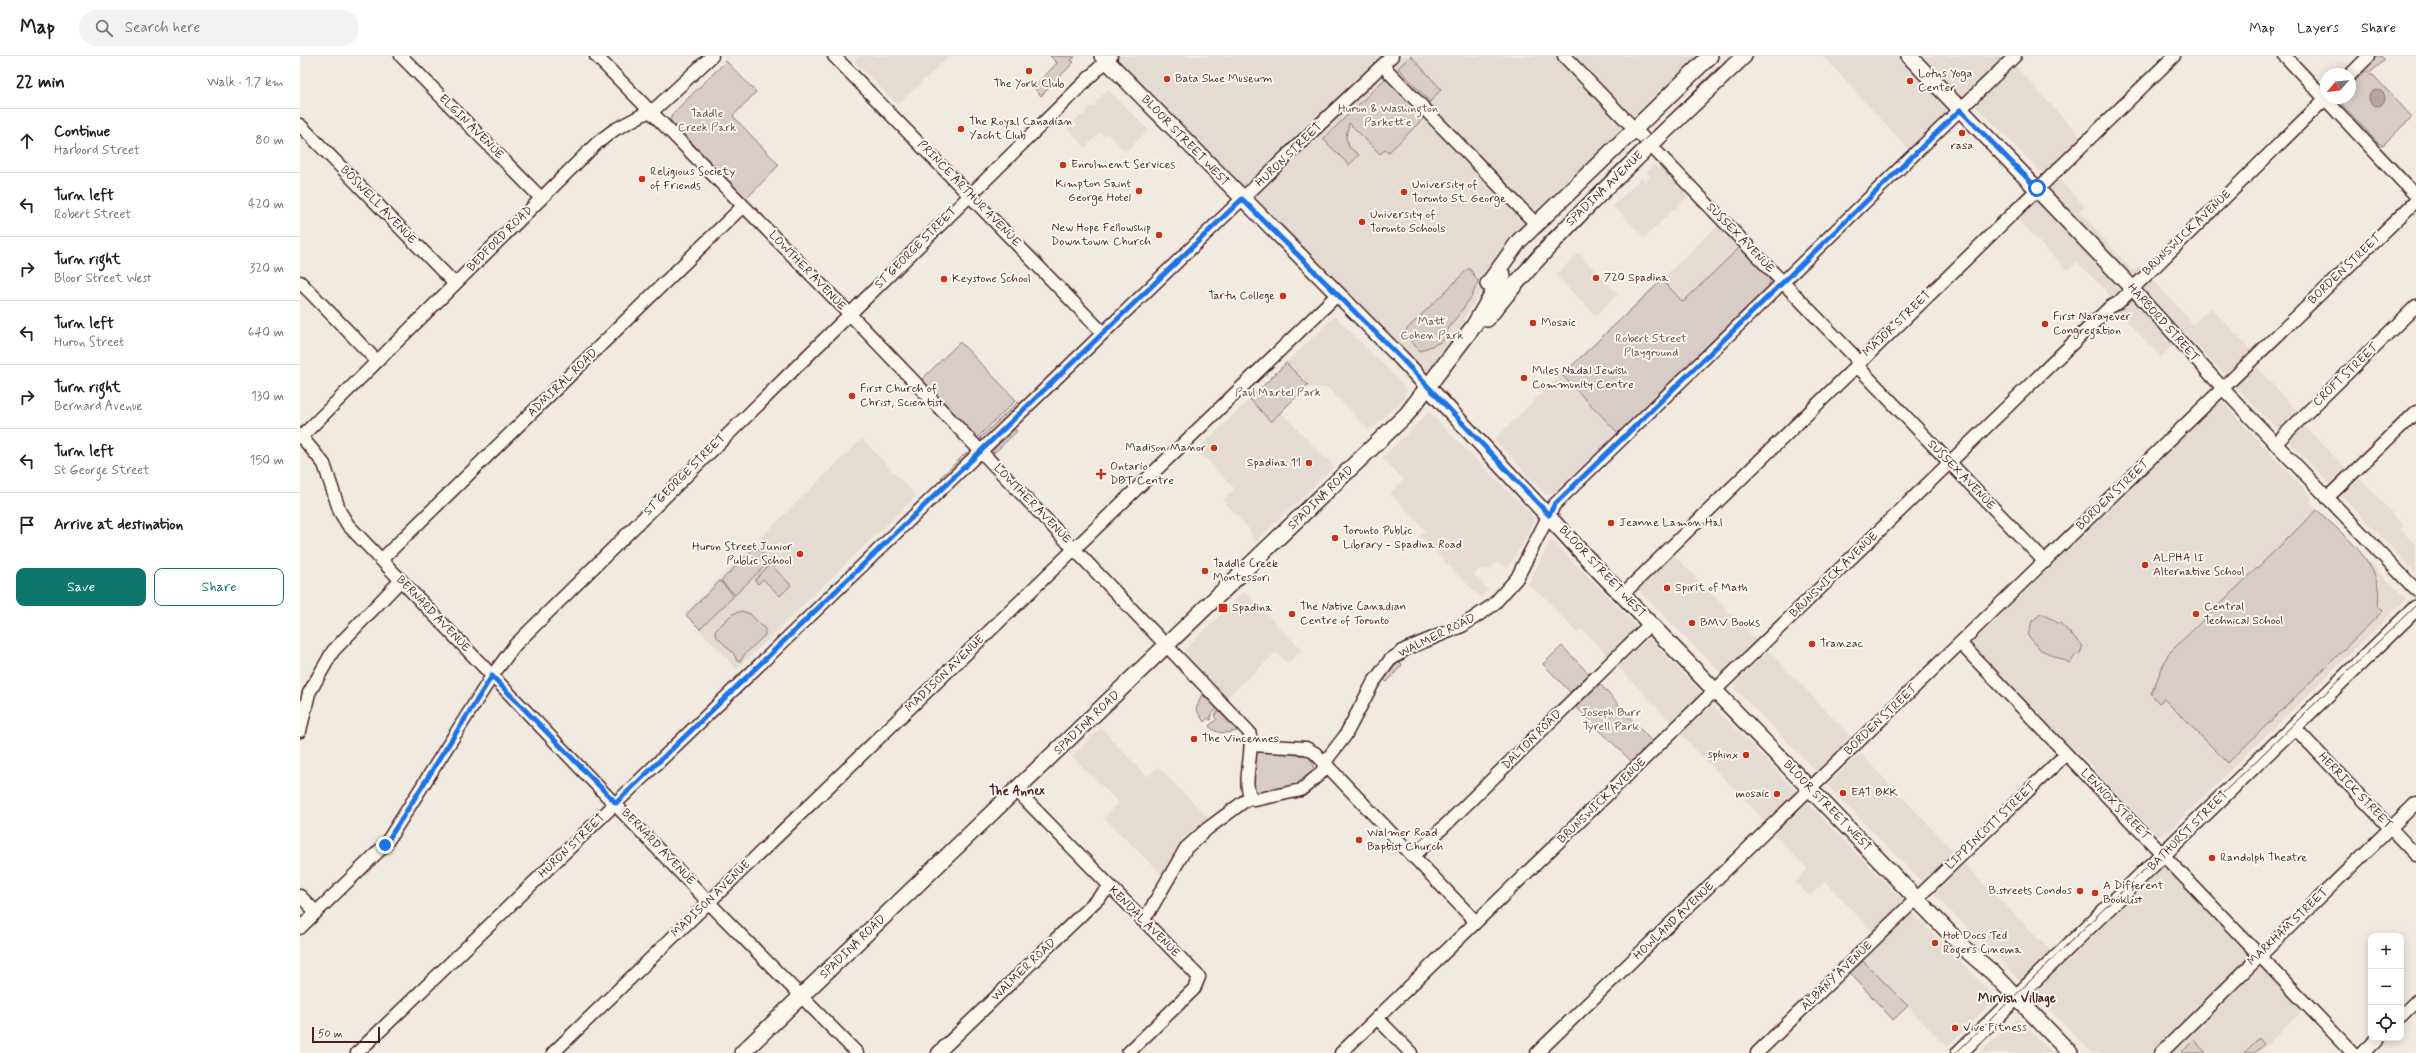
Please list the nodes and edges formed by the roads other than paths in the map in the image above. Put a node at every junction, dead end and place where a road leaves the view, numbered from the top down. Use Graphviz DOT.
graph roads {
  1 [pos="401,56"];
  2 [pos="596,56"];
  3 [pos="712,56"];
  4 [pos="834,56"];
  5 [pos="1392,56"];
  6 [pos="1564,56"];
  7 [pos="1710,56"];
  8 [pos="1744,56"];
  9 [pos="1909,56"];
  10 [pos="2015,56"];
  11 [pos="2174,56"];
  12 [pos="2285,56"];
  13 [pos="2369,56"];
  14 [pos="1107,58"];
  15 [pos="1383,66"];
  16 [pos="2356,69"];
  17 [pos="2320,92"];
  18 [pos="2320,104"];
  19 [pos="2332,104"];
  20 [pos="1960,110"];
  21 [pos="650,111"];
  22 [pos="300,125"];
  23 [pos="1634,129"];
  24 [pos="1650,146"];
  25 [pos="2037,188"];
  26 [pos="969,195"];
  27 [pos="2416,196"];
  28 [pos="541,198"];
  29 [pos="1242,199"];
  30 [pos="2416,201"];
  31 [pos="744,206"];
  32 [pos="1536,224"];
  33 [pos="1504,277"];
  34 [pos="300,282"];
  35 [pos="1782,282"];
  36 [pos="455,284"];
  37 [pos="2132,288"];
  38 [pos="1337,295"];
  39 [pos="2416,306"];
  40 [pos="849,314"];
  41 [pos="1473,327"];
  42 [pos="1104,333"];
  43 [pos="377,361"];
  44 [pos="1858,363"];
  45 [pos="1428,388"];
  46 [pos="2223,389"];
  47 [pos="2416,412"];
  48 [pos="300,437"];
  49 [pos="2275,444"];
  50 [pos="981,452"];
  51 [pos="1949,462"];
  52 [pos="2327,498"];
  53 [pos="1549,515"];
  54 [pos="1075,548"];
  55 [pos="382,559"];
  56 [pos="2045,562"];
  57 [pos="401,580"];
  58 [pos="2416,590"];
  59 [pos="1622,595"];
  60 [pos="2416,608"];
  61 [pos="1650,624"];
  62 [pos="1960,644"];
  63 [pos="1167,646"];
  64 [pos="492,676"];
  65 [pos="1715,691"];
  66 [pos="2294,727"];
  67 [pos="300,731"];
  68 [pos="1252,745"];
  69 [pos="2066,754"];
  70 [pos="1326,766"];
  71 [pos="1810,789"];
  72 [pos="1017,791"];
  73 [pos="1250,797"];
  74 [pos="616,803"];
  75 [pos="2416,803"];
  76 [pos="2390,828"];
  77 [pos="2416,855"];
  78 [pos="2163,856"];
  79 [pos="1413,857"];
  80 [pos="1110,887"];
  81 [pos="300,896"];
  82 [pos="1917,899"];
  83 [pos="709,901"];
  84 [pos="316,912"];
  85 [pos="1142,920"];
  86 [pos="1476,922"];
  87 [pos="300,928"];
  88 [pos="2259,955"];
  89 [pos="802,996"];
  90 [pos="2017,998"];
  91 [pos="2416,1001"];
  92 [pos="2404,1013"];
  93 [pos="1378,1019"];
  94 [pos="2375,1041"];
  95 [pos="357,1053"];
  96 [pos="553,1053"];
  97 [pos="742,1053"];
  98 [pos="857,1053"];
  99 [pos="938,1053"];
  100 [pos="1128,1053"];
  101 [pos="1341,1053"];
  102 [pos="1411,1053"];
  103 [pos="1537,1053"];
  104 [pos="1757,1053"];
  105 [pos="1959,1053"];
  106 [pos="2070,1053"];
  107 [pos="2160,1053"];
  108 [pos="2352,1053"];
  109 [pos="2363,1053"];
  1 -- 28 [label="street, ELGIN AVENUE"];
  2 -- 21 [label="street, LOWTHER AVENUE"];
  3 -- 21 [label="street, BEDFORD ROAD"];
  4 -- 26 [label="street, PRINCE ARTHUR AVENUE"];
  5 -- 15 [label="street, HURON STREET"];
  6 -- 23 [label="street, SUSSEX AVENUE"];
  7 -- 23 [label="main road, SPADINA AVENUE"];
  8 -- 24 [label="main road, SPADINA AVENUE"];
  9 -- 20 [label="main road, HARBORD STREET"];
  10 -- 20 [label="street, WALMER ROAD"];
  11 -- 25 [label="street, MAJOR STREET"];
  12 -- 17 [label="street"];
  13 -- 16 [label="street"];
  14 -- 26 [label="street, ST GEORGE STREET"];
  14 -- 29 [label="main road, BLOOR STREET WEST"];
  15 -- 29 [label="street, HURON STREET"];
  15 -- 32 [label="street"];
  18 -- 37 [label="street, BRUNSWICK AVENUE"];
  19 -- 27 [label="street"];
  20 -- 25 [label="main road, HARBORD STREET"];
  20 -- 35 [label="street, WALMER ROAD"];
  21 -- 28 [label="street, BEDFORD ROAD"];
  21 -- 31 [label="street, LOWTHER AVENUE"];
  22 -- 36 [label="street, BOSWELL AVENUE"];
  23 -- 24 [label="street, SUSSEX AVENUE"];
  23 -- 32 [label="main road, SPADINA AVENUE"];
  24 -- 33 [label="main road, SPADINA AVENUE"];
  24 -- 35 [label="street, SUSSEX AVENUE"];
  25 -- 37 [label="main road, HARBORD STREET"];
  25 -- 44 [label="street, MAJOR STREET"];
  26 -- 40 [label="street, ST GEORGE STREET"];
  26 -- 42 [label="street, PRINCE ARTHUR AVENUE"];
  28 -- 36 [label="street, BEDFORD ROAD"];
  29 -- 38 [label="main road, BLOOR STREET WEST"];
  29 -- 42 [label="street, HURON STREET"];
  30 -- 46 [label="street, BORDEN STREET"];
  31 -- 40 [label="street, LOWTHER AVENUE"];
  31 -- 55 [label="street, ADMIRAL ROAD"];
  32 -- 33 [label="main road, SPADINA AVENUE"];
  33 -- 41 [label="main road, SPADINA AVENUE"];
  33 -- 41 [label="main road, SPADINA AVENUE"];
  34 -- 43 [label="street"];
  35 -- 44 [label="street, SUSSEX AVENUE"];
  35 -- 53 [label="street, WALMER ROAD"];
  36 -- 43 [label="street, BEDFORD ROAD"];
  37 -- 46 [label="street, HARBORD STREET"];
  37 -- 51 [label="street, BRUNSWICK AVENUE"];
  38 -- 45 [label="main road, BLOOR STREET WEST"];
  38 -- 54 [label="street, MADISON AVENUE"];
  39 -- 49 [label="street, CROFT STREET"];
  40 -- 50 [label="street, LOWTHER AVENUE"];
  40 -- 64 [label="street, ST GEORGE STREET"];
  41 -- 45 [label="main road, SPADINA AVENUE"];
  42 -- 50 [label="street, HURON STREET"];
  43 -- 48 [label="street, BEDFORD ROAD"];
  44 -- 51 [label="street, SUSSEX AVENUE"];
  44 -- 59 [label="street, MAJOR STREET"];
  45 -- 53 [label="main road, BLOOR STREET WEST"];
  45 -- 63 [label="main road, SPADINA ROAD"];
  46 -- 49 [label="street, HARBORD STREET"];
  46 -- 56 [label="street, BORDEN STREET"];
  47 -- 52 [label="street"];
  48 -- 55 [label="street, BERNARD AVENUE"];
  49 -- 52 [label="street, HARBORD STREET"];
  50 -- 54 [label="street, LOWTHER AVENUE"];
  50 -- 74 [label="street, HURON STREET"];
  51 -- 56 [label="street, SUSSEX AVENUE"];
  51 -- 65 [label="street, BRUNSWICK AVENUE"];
  52 -- 58 [label="street, HARBORD STREET"];
  53 -- 59 [label="main road, BLOOR STREET WEST"];
  53 -- 70 [label="street, WALMER ROAD"];
  54 -- 63 [label="street, LOWTHER AVENUE"];
  54 -- 83 [label="street, MADISON AVENUE"];
  55 -- 57 [label="street, BERNARD AVENUE"];
  56 -- 62 [label="street, BORDEN STREET"];
  57 -- 64 [label="street, BERNARD AVENUE"];
  57 -- 67 [label="street"];
  59 -- 61 [label="main road, BLOOR STREET WEST"];
  60 -- 66 [label="main road, BATHURST STREET"];
  61 -- 65 [label="main road, BLOOR STREET WEST"];
  61 -- 79 [label="street, DALTON ROAD"];
  62 -- 69 [label="street, LENNOX STREET"];
  62 -- 71 [label="street, BORDEN STREET"];
  63 -- 68 [label="street, LOWTHER AVENUE"];
  63 -- 72 [label="main road, SPADINA ROAD"];
  64 -- 74 [label="street, BERNARD AVENUE"];
  64 -- 84 [label="street, ST GEORGE STREET"];
  65 -- 71 [label="main road, BLOOR STREET WEST"];
  65 -- 86 [label="street, BRUNSWICK AVENUE"];
  66 -- 76 [label="street, HERRICK STREET"];
  66 -- 78 [label="main road, BATHURST STREET"];
  68 -- 70 [label="street"];
  68 -- 73 [label="street"];
  69 -- 78 [label="street, LENNOX STREET"];
  69 -- 82 [label="street, LIPPINCOTT STREET"];
  70 -- 73 [label="street, WALMER ROAD"];
  70 -- 79 [label="street"];
  71 -- 82 [label="main road, BLOOR STREET WEST"];
  71 -- 103 [label="street, HOWLAND AVENUE"];
  72 -- 80 [label="street, KENDAL AVENUE"];
  72 -- 89 [label="main road, SPADINA ROAD"];
  73 -- 85 [label="street"];
  74 -- 83 [label="street, BERNARD AVENUE"];
  74 -- 95 [label="street, HURON STREET"];
  75 -- 76 [label="street, MARKHAM STREET"];
  76 -- 77 [label="street, HERRICK STREET"];
  76 -- 88 [label="street, MARKHAM STREET"];
  78 -- 88 [label="street, LENNOX STREET"];
  78 -- 90 [label="main road, BATHURST STREET"];
  79 -- 86 [label="street"];
  80 -- 85 [label="street, KENDAL AVENUE"];
  80 -- 99 [label="street, WALMER ROAD"];
  81 -- 84 [label="street"];
  82 -- 90 [label="main road, BLOOR STREET WEST"];
  82 -- 104 [label="street, ALBANY AVENUE"];
  83 -- 89 [label="street, BERNARD AVENUE"];
  83 -- 96 [label="street, MADISON AVENUE"];
  84 -- 87 [label="street, ST GEORGE STREET"];
  85 -- 100 [label="street, KENDAL AVENUE"];
  86 -- 93 [label="street, BRUNSWICK AVENUE"];
  88 -- 107 [label="street, MARKHAM STREET"];
  88 -- 108 [label="street, LENNOX STREET"];
  89 -- 97 [label="main road, SPADINA ROAD"];
  89 -- 98 [label="street, BERNARD AVENUE"];
  90 -- 105 [label="main road, BATHURST STREET"];
  90 -- 106 [label="main road, BLOOR STREET WEST"];
  91 -- 92 [label="street"];
  93 -- 101 [label="street, BRUNSWICK AVENUE"];
  93 -- 102 [label="street"];
  94 -- 109 [label="street"];
}
